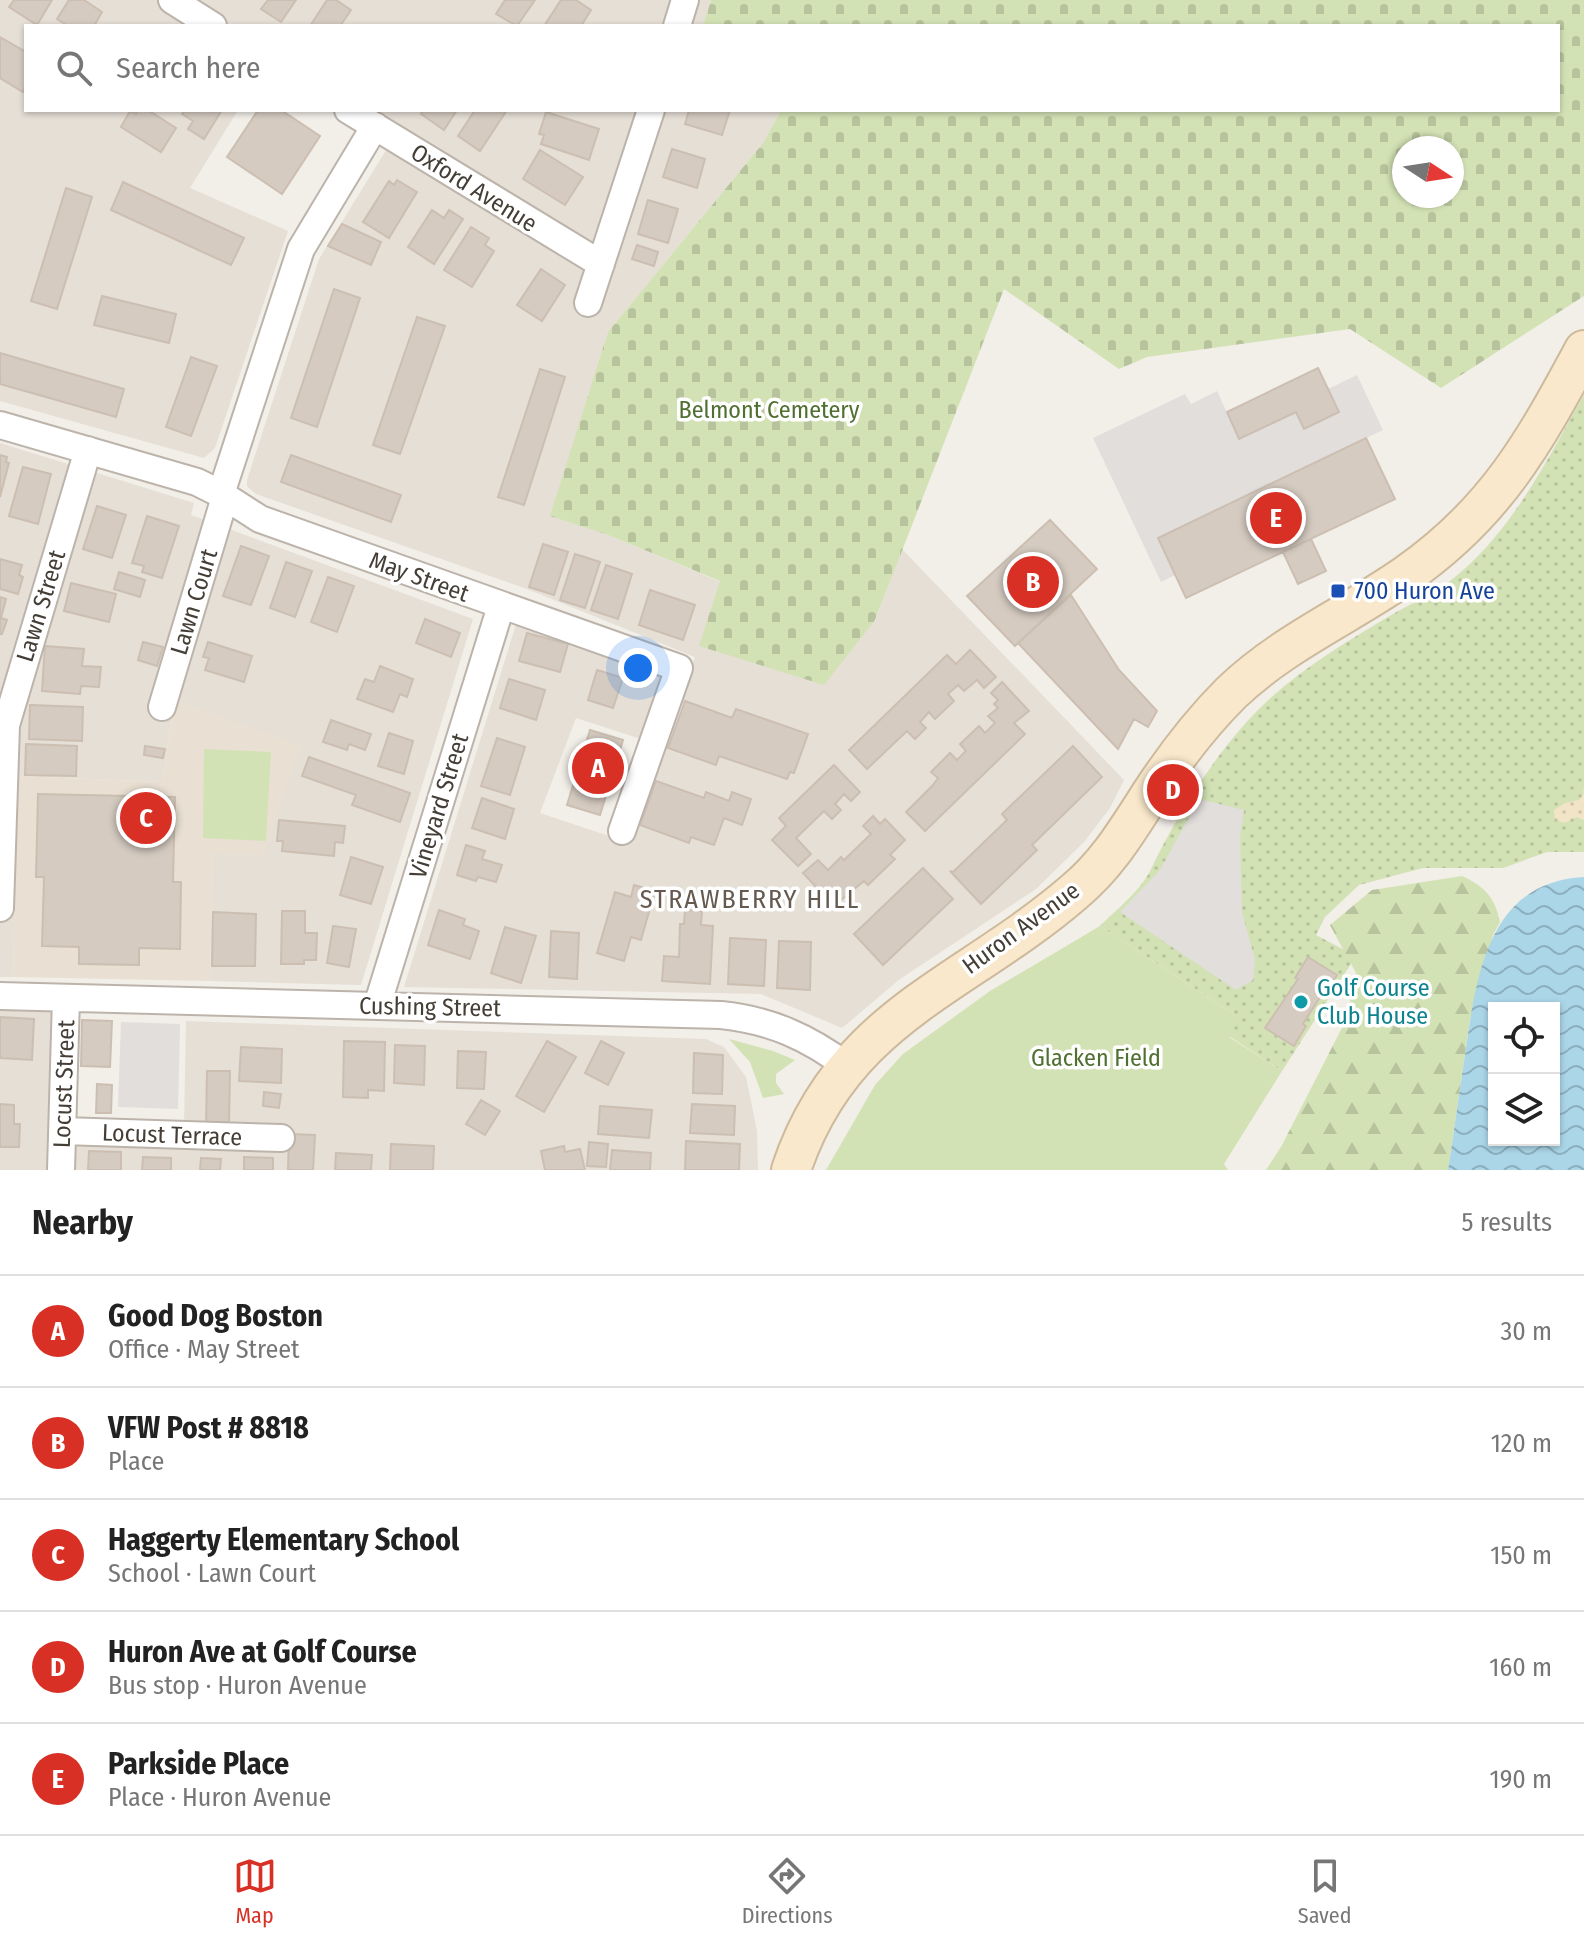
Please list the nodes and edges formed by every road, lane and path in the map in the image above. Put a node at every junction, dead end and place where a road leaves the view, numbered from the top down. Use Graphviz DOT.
graph roads {
  1 [pos="172,0"];
  2 [pos="210,24"];
  3 [pos="351,112"];
  4 [pos="650,112"];
  5 [pos="375,126"];
  6 [pos="601,264"];
  7 [pos="588,303"];
  8 [pos="1584,350"];
  9 [pos="0,425"];
  10 [pos="88,450"];
  11 [pos="223,495"];
  12 [pos="501,606"];
  13 [pos="162,707"];
  14 [pos="622,831"];
  15 [pos="0,908"];
  16 [pos="0,996"];
  17 [pos="66,998"];
  18 [pos="377,1006"];
  19 [pos="848,1067"];
  20 [pos="63,1131"];
  21 [pos="281,1138"];
  22 [pos="61,1170"];
  23 [pos="791,1170"];
  1 -- 2 [label="street"];
  3 -- 5 [label="street, Oxford Avenue"];
  4 -- 6 [label="street"];
  5 -- 6 [label="street, Oxford Avenue"];
  5 -- 11 [label="street"];
  6 -- 7 [label="street"];
  8 -- 19 [label="street, Huron Avenue"];
  9 -- 10 [label="street, May Street"];
  10 -- 11 [label="street, May Street"];
  10 -- 15 [label="street, Lawn Street"];
  11 -- 12 [label="street, May Street"];
  11 -- 13 [label="street, Lawn Court"];
  12 -- 14 [label="street, May Street"];
  12 -- 18 [label="street, Vineyard Street"];
  16 -- 17 [label="street, Cushing Street"];
  17 -- 18 [label="street, Cushing Street"];
  17 -- 20 [label="street, Locust Street"];
  18 -- 19 [label="street, Cushing Street"];
  19 -- 23 [label="street, Huron Avenue"];
  20 -- 21 [label="street, Locust Terrace"];
  20 -- 22 [label="street, Locust Street"];
}
